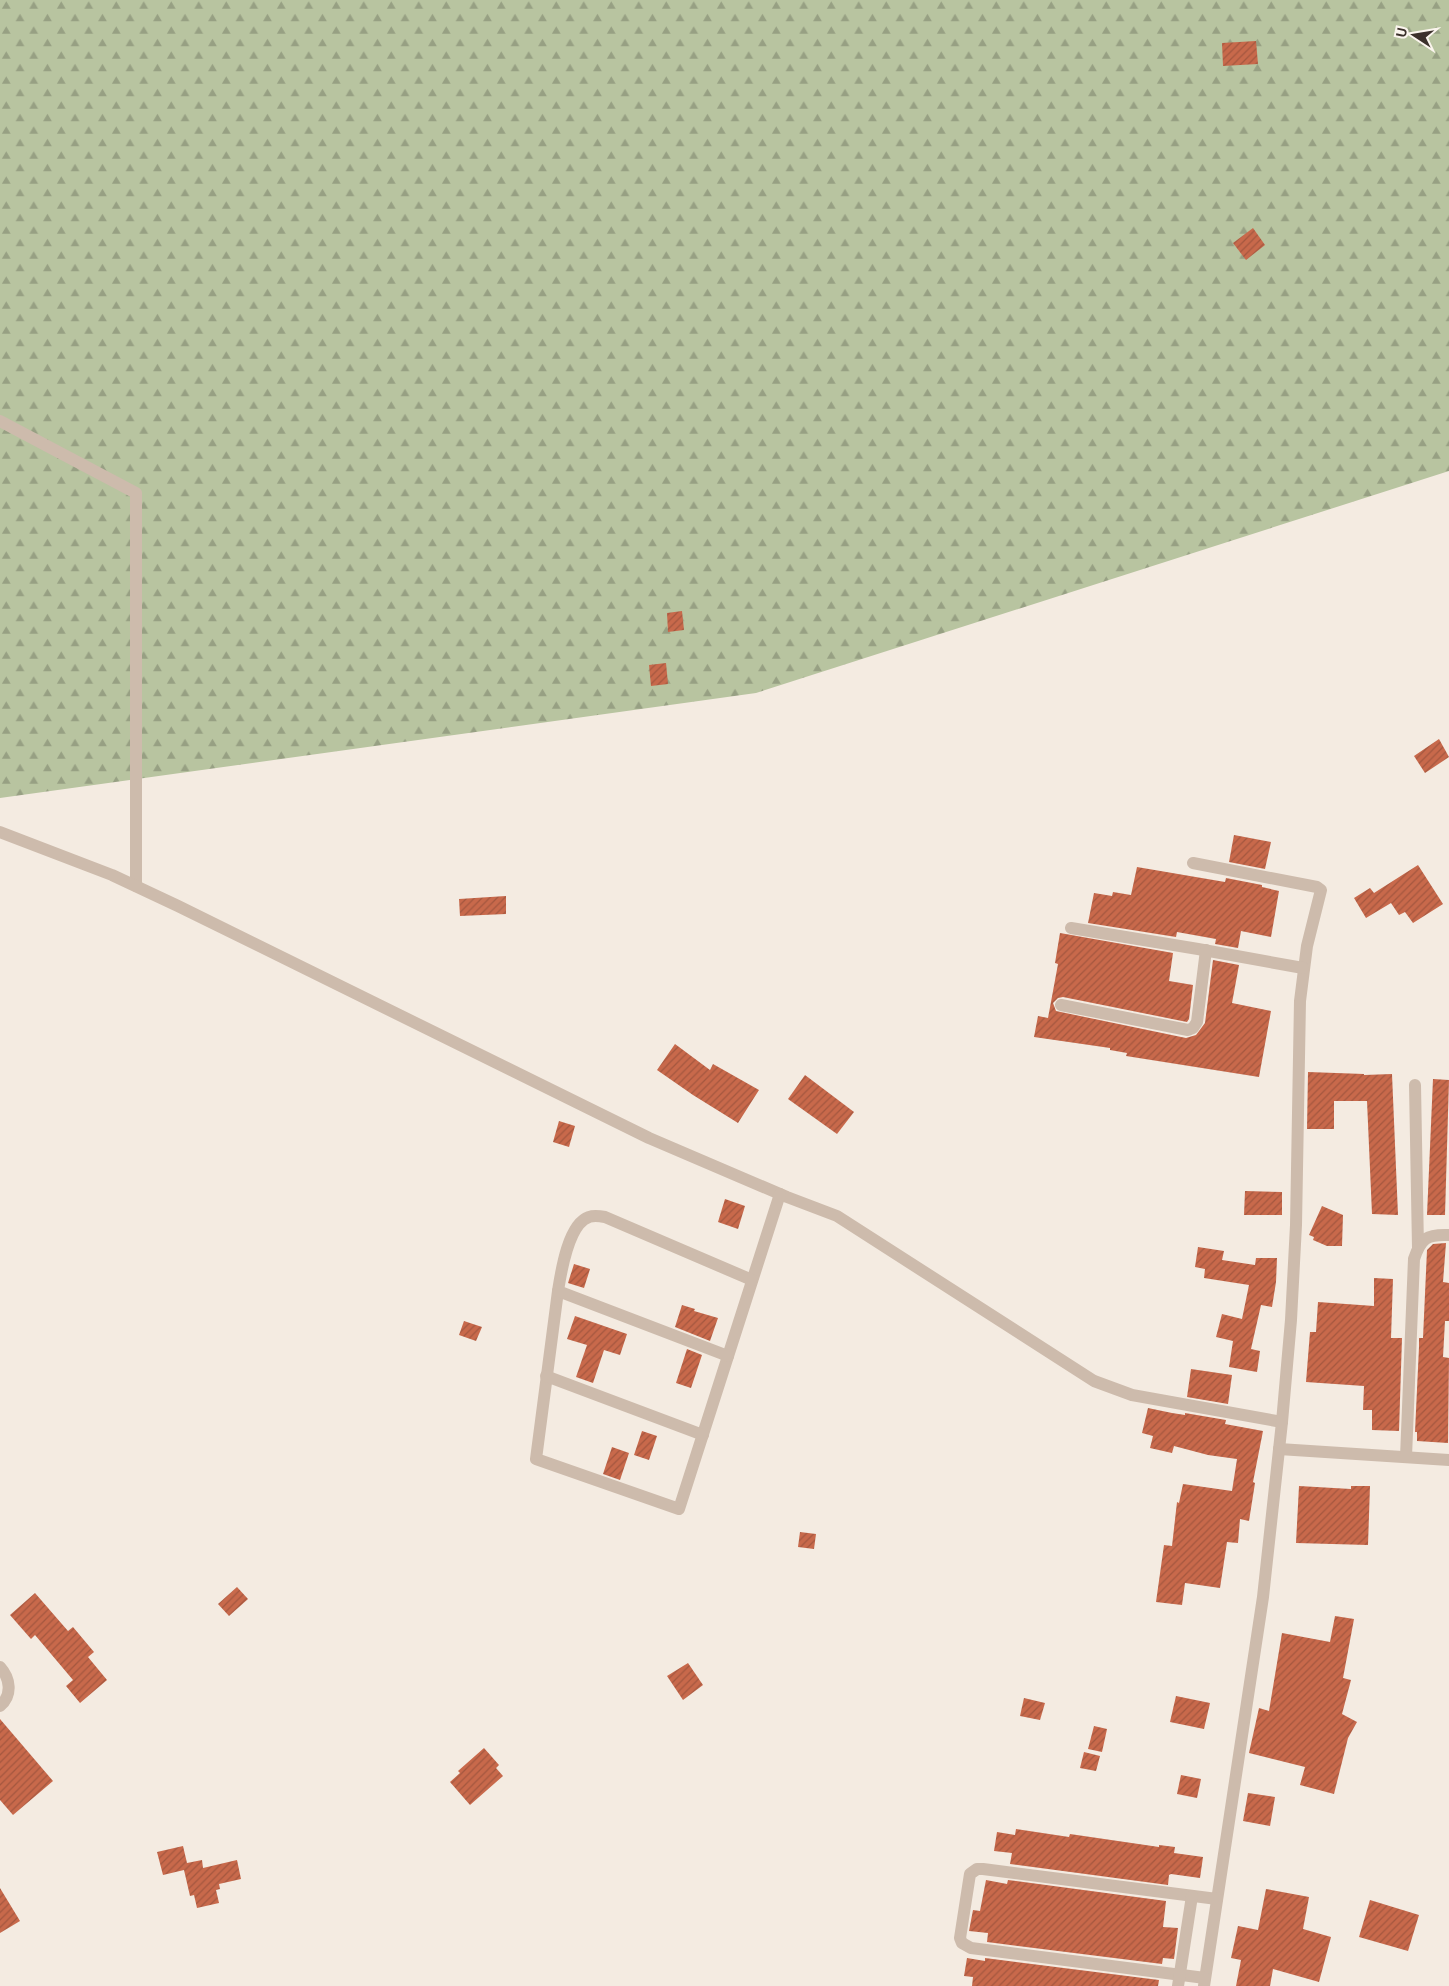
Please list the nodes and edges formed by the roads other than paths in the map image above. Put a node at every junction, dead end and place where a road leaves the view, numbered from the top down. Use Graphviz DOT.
graph roads {
  1 [pos="0,422"];
  2 [pos="0,832"];
  3 [pos="1192,863"];
  4 [pos="136,886"];
  5 [pos="1071,928"];
  6 [pos="1206,950"];
  7 [pos="1303,968"];
  8 [pos="1061,1005"];
  9 [pos="1415,1085"];
  10 [pos="784,1196"];
  11 [pos="1449,1235"];
  12 [pos="1418,1248"];
  13 [pos="752,1280"];
  14 [pos="558,1291"];
  15 [pos="728,1356"];
  16 [pos="546,1376"];
  17 [pos="1282,1422"];
  18 [pos="703,1435"];
  19 [pos="1279,1449"];
  20 [pos="1406,1457"];
  21 [pos="1449,1460"];
  22 [pos="0,1666"];
  23 [pos="0,1706"];
  24 [pos="1192,1896"];
  25 [pos="1217,1899"];
  26 [pos="1179,1980"];
  27 [pos="1205,1982"];
  1 -- 4 [label="street"];
  2 -- 4 [label="street"];
  3 -- 7 [label="street"];
  4 -- 10 [label="street"];
  5 -- 6 [label="street"];
  6 -- 7 [label="street"];
  6 -- 8 [label="street"];
  7 -- 17 [label="street"];
  9 -- 12 [label="street"];
  10 -- 13 [label="street"];
  10 -- 17 [label="street"];
  11 -- 12 [label="street"];
  12 -- 20 [label="street"];
  13 -- 14 [label="street"];
  13 -- 15 [label="street"];
  14 -- 15 [label="street"];
  14 -- 16 [label="street"];
  15 -- 18 [label="street"];
  16 -- 18 [label="street"];
  16 -- 18 [label="street"];
  17 -- 19 [label="street"];
  19 -- 20 [label="street"];
  19 -- 25 [label="street"];
  20 -- 21 [label="street"];
  22 -- 23 [label="street"];
  24 -- 25 [label="street"];
  24 -- 26 [label="street"];
  24 -- 26 [label="street"];
  25 -- 27 [label="street"];
  26 -- 27 [label="street"];
}
